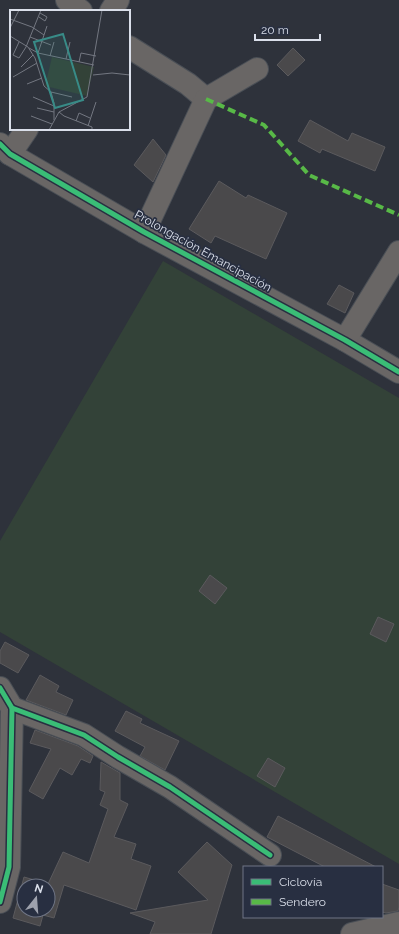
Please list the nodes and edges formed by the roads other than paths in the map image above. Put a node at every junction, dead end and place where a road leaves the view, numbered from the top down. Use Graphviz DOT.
graph roads {
  1 [pos="67,0"];
  2 [pos="118,0"];
  3 [pos="80,10"];
  4 [pos="112,10"];
  5 [pos="130,48"];
  6 [pos="257,70"];
  7 [pos="206,99"];
  8 [pos="26,130"];
  9 [pos="5,149"];
  10 [pos="144,232"];
  11 [pos="399,252"];
  12 [pos="345,340"];
  13 [pos="399,372"];
  14 [pos="0,688"];
  15 [pos="12,708"];
  16 [pos="270,855"];
  17 [pos="0,902"];
  18 [pos="399,923"];
  19 [pos="352,934"];
  1 -- 3 [label="street"];
  2 -- 4 [label="street"];
  5 -- 7 [label="street"];
  6 -- 7 [label="street"];
  7 -- 10 [label="street"];
  8 -- 9 [label="street"];
  9 -- 10 [label="street, Prolongación Emancipación"];
  10 -- 12 [label="street, Prolongación Emancipación"];
  11 -- 12 [label="street"];
  12 -- 13 [label="street, Prolongación Emancipación"];
  14 -- 15 [label="street"];
  15 -- 16 [label="street"];
  15 -- 17 [label="street"];
  18 -- 19 [label="street"];
}
